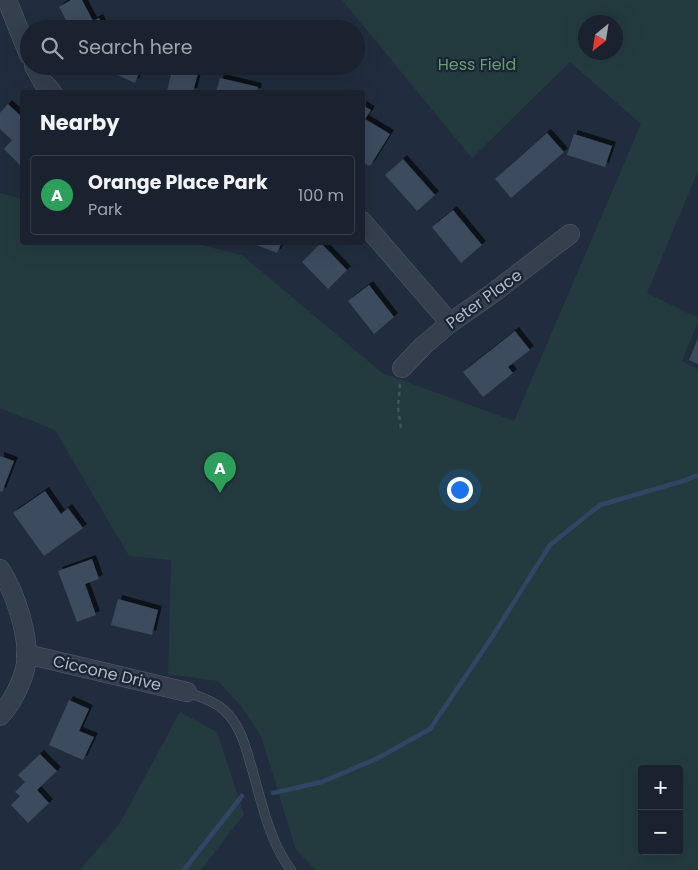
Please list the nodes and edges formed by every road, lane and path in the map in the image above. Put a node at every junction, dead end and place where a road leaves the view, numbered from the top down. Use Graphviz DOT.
graph roads {
  1 [pos="7,0"];
  2 [pos="20,32"];
  3 [pos="39,75"];
  4 [pos="50,90"];
  5 [pos="365,224"];
  6 [pos="570,234"];
  7 [pos="450,323"];
  8 [pos="402,368"];
  9 [pos="401,429"];
  10 [pos="0,569"];
  11 [pos="26,654"];
  12 [pos="187,692"];
  13 [pos="0,716"];
  14 [pos="292,870"];
  1 -- 2 [label="street"];
  3 -- 4 [label="street"];
  5 -- 7 [label="street"];
  6 -- 7 [label="street, Peter Place"];
  7 -- 8 [label="street, Peter Place"];
  8 -- 9 [label="path"];
  10 -- 11 [label="street"];
  11 -- 12 [label="street, Ciccone Drive"];
  11 -- 13 [label="street"];
  12 -- 14 [label="lane"];
}
